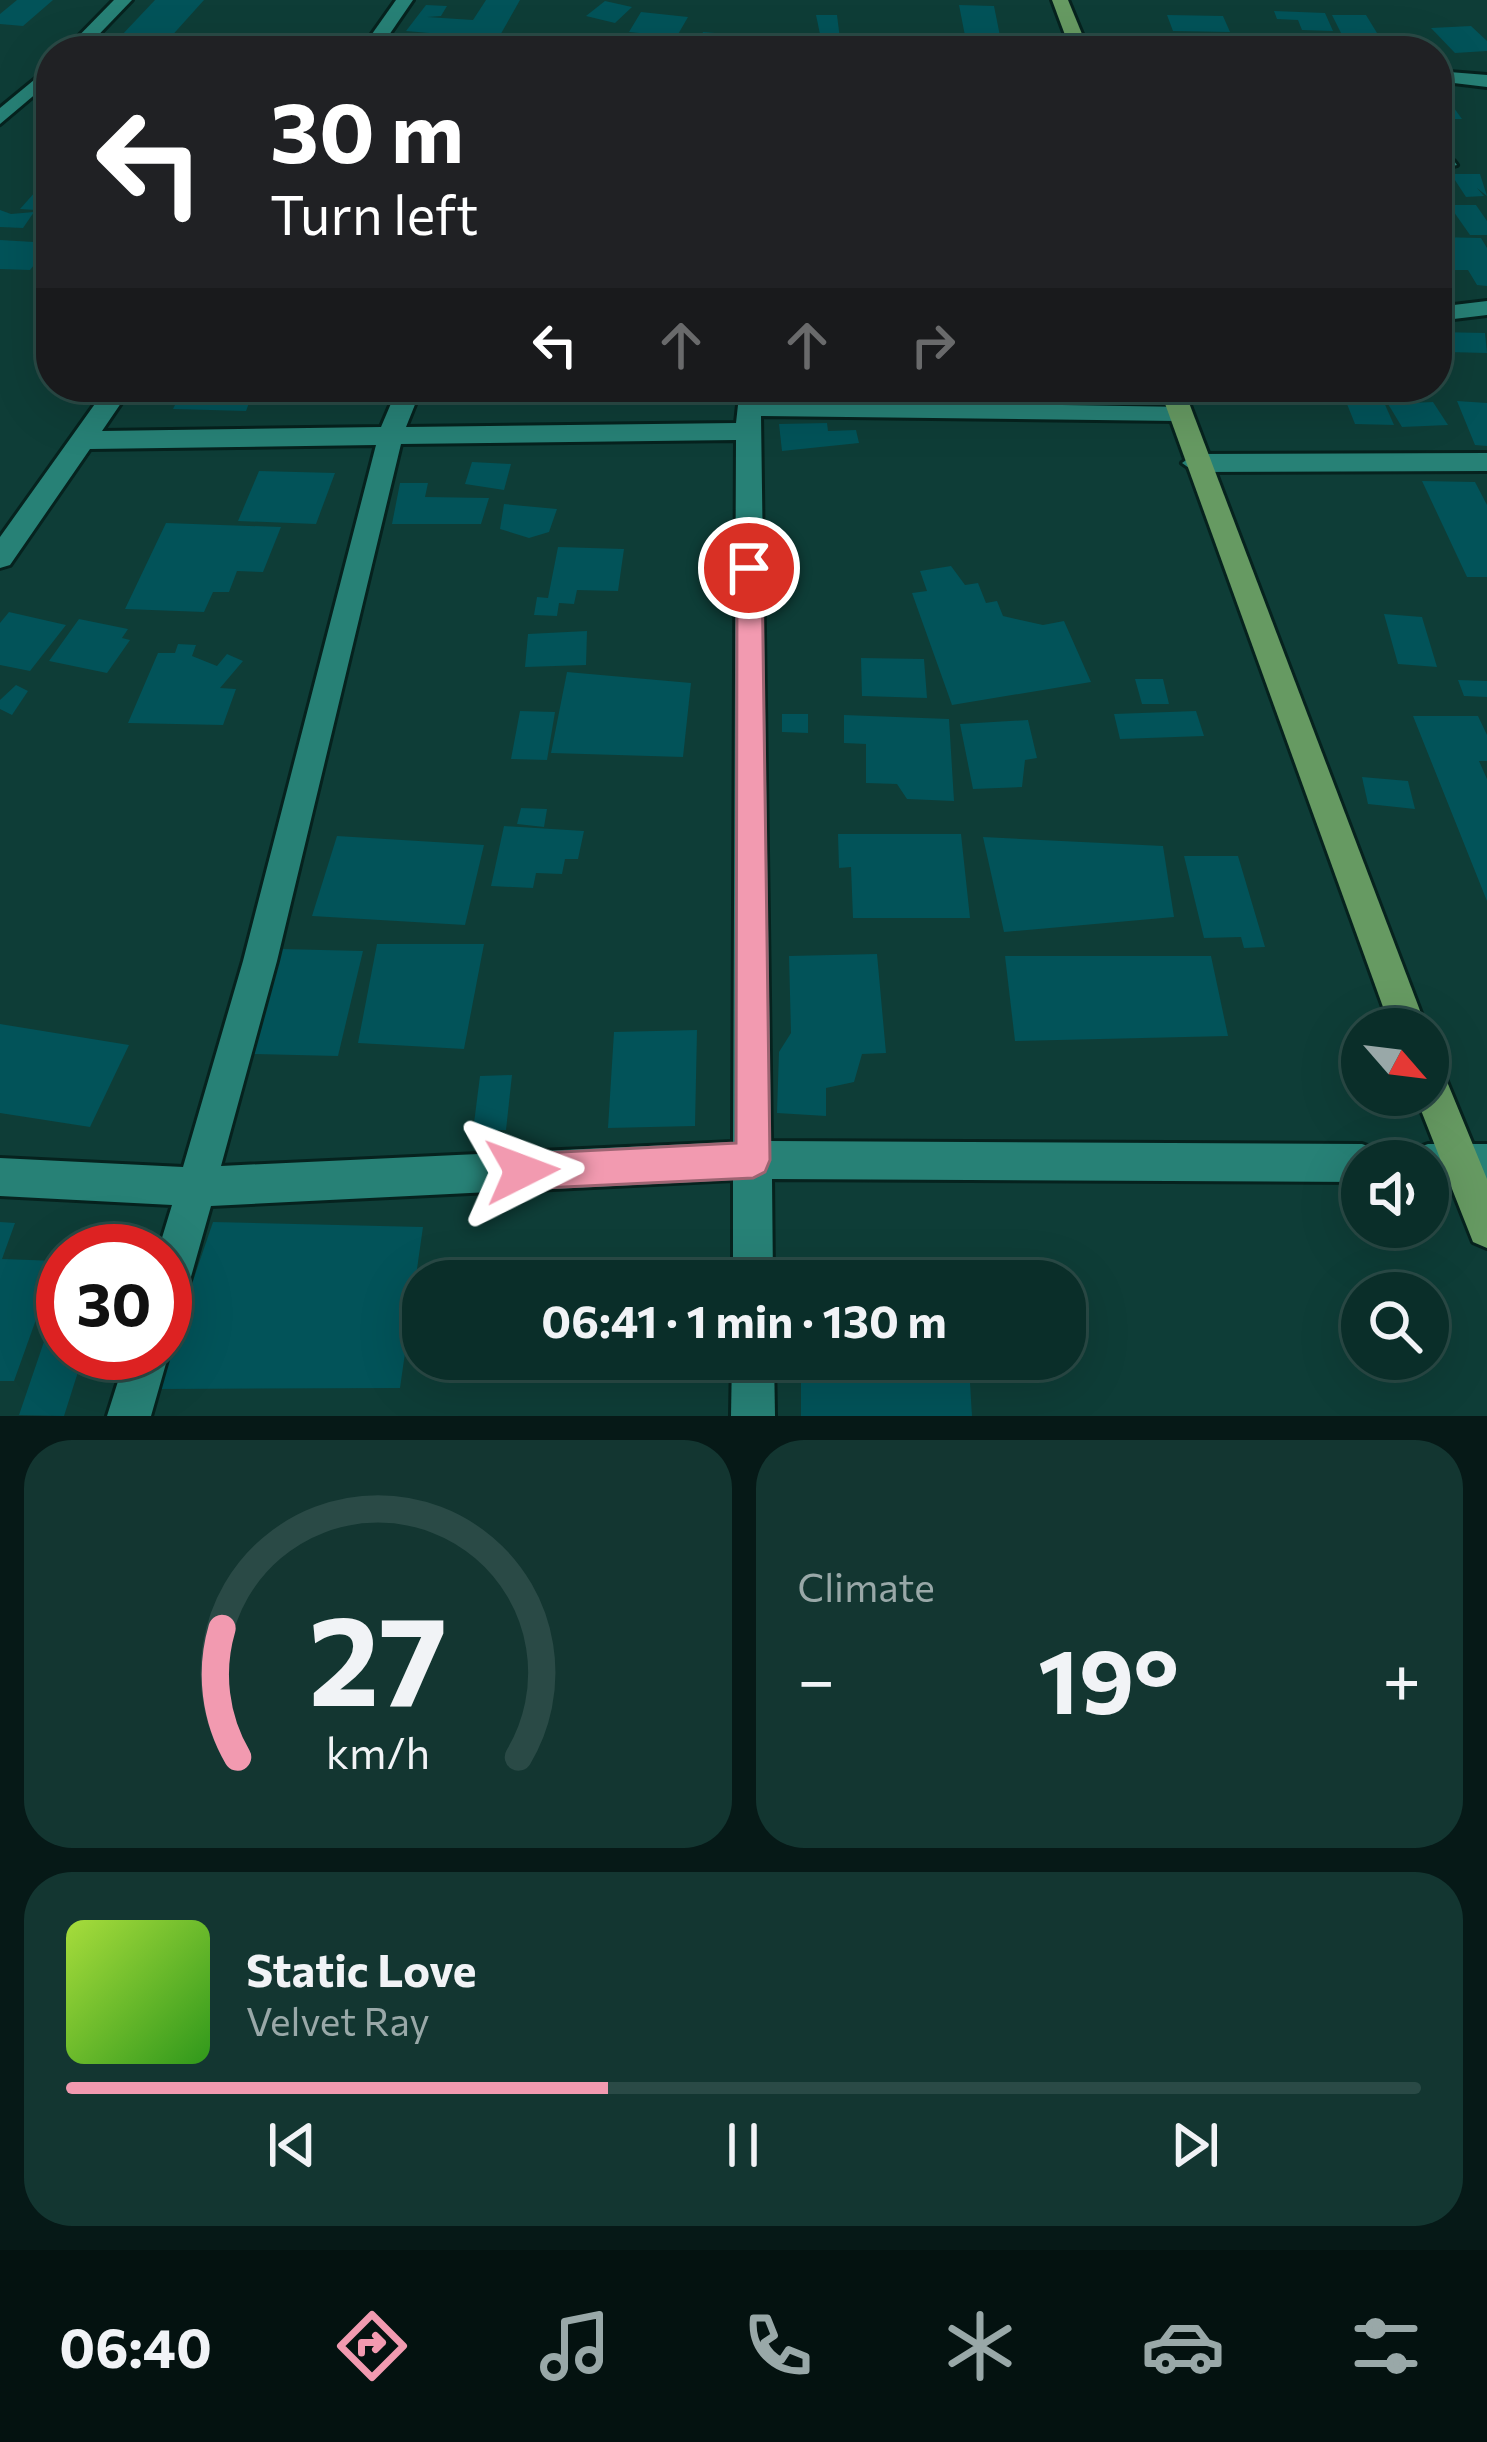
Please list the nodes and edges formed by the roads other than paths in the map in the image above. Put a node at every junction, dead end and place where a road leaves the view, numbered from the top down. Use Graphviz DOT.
graph roads {
  1 [pos="124,0"];
  2 [pos="405,0"];
  3 [pos="1060,0"];
  4 [pos="88,36"];
  5 [pos="380,36"];
  6 [pos="1074,36"];
  7 [pos="1452,78"];
  8 [pos="1487,81"];
  9 [pos="36,85"];
  10 [pos="0,118"];
  11 [pos="1487,308"];
  12 [pos="1452,312"];
  13 [pos="110,402"];
  14 [pos="404,402"];
  15 [pos="1068,402"];
  16 [pos="1175,402"];
  17 [pos="749,408"];
  18 [pos="392,433"];
  19 [pos="84,440"];
  20 [pos="1487,462"];
  21 [pos="1195,464"];
  22 [pos="0,558"];
  23 [pos="1401,1008"];
  24 [pos="1441,1116"];
  25 [pos="753,1160"];
  26 [pos="1341,1163"];
  27 [pos="1458,1163"];
  28 [pos="0,1177"];
  29 [pos="199,1187"];
  30 [pos="188,1224"];
  31 [pos="1487,1228"];
  32 [pos="753,1260"];
  33 [pos="140,1380"];
  34 [pos="753,1380"];
  35 [pos="129,1416"];
  36 [pos="753,1416"];
  1 -- 4 [label="street"];
  2 -- 5 [label="street"];
  3 -- 6 [label="main road"];
  7 -- 8 [label="street"];
  9 -- 10 [label="street"];
  11 -- 12 [label="street"];
  13 -- 19 [label="street"];
  14 -- 18 [label="street"];
  15 -- 17 [label="street"];
  16 -- 21 [label="main road"];
  17 -- 18 [label="street"];
  17 -- 25 [label="street"];
  18 -- 19 [label="street"];
  18 -- 29 [label="street"];
  19 -- 22 [label="street"];
  20 -- 21 [label="street"];
  21 -- 23 [label="main road"];
  24 -- 27 [label="main road"];
  25 -- 26 [label="street"];
  25 -- 29 [label="street"];
  25 -- 32 [label="street"];
  27 -- 31 [label="main road"];
  28 -- 29 [label="street"];
  29 -- 30 [label="street"];
  33 -- 35 [label="street"];
  34 -- 36 [label="street"];
}
